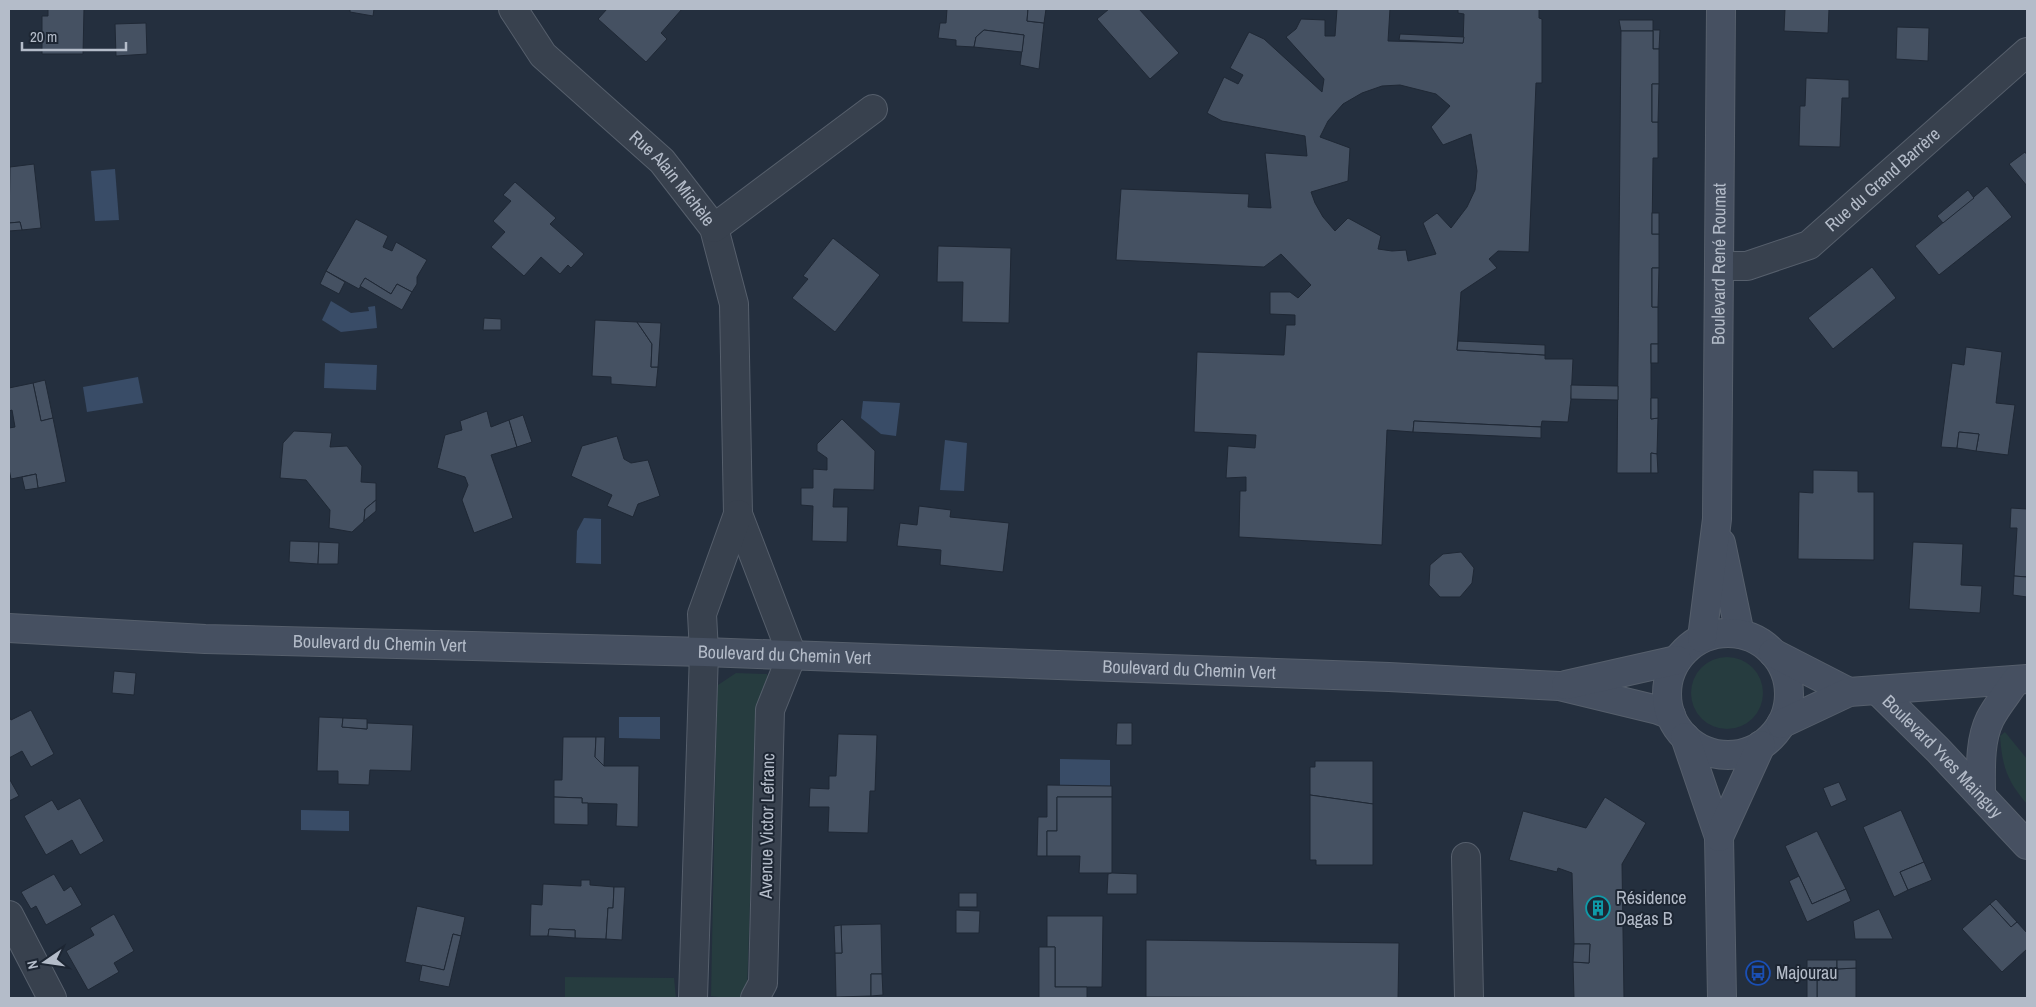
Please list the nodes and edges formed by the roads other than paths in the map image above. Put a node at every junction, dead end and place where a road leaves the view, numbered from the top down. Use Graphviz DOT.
graph roads {
  1 [pos="513,9"];
  2 [pos="1721,9"];
  3 [pos="2027,52"];
  4 [pos="873,110"];
  5 [pos="714,228"];
  6 [pos="1719,266"];
  7 [pos="738,514"];
  8 [pos="1717,520"];
  9 [pos="9,628"];
  10 [pos="1740,634"];
  11 [pos="1702,638"];
  12 [pos="704,652"];
  13 [pos="1773,653"];
  14 [pos="792,655"];
  15 [pos="1677,660"];
  16 [pos="2022,680"];
  17 [pos="1559,686"];
  18 [pos="1878,691"];
  19 [pos="1849,692"];
  20 [pos="1781,724"];
  21 [pos="1678,726"];
  22 [pos="1761,745"];
  23 [pos="1981,795"];
  24 [pos="1719,837"];
  25 [pos="2027,845"];
  26 [pos="1466,857"];
  27 [pos="9,915"];
  28 [pos="52,998"];
  29 [pos="693,998"];
  30 [pos="755,998"];
  31 [pos="1468,998"];
  32 [pos="1722,998"];
  1 -- 5 [label="street, Rue Alain Michèle"];
  2 -- 6 [label="street, Boulevard René Roumat"];
  3 -- 6 [label="street, Rue du Grand Barrère"];
  4 -- 5 [label="street"];
  5 -- 7 [label="street, Rue Alain Michèle"];
  6 -- 8 [label="street, Boulevard René Roumat"];
  7 -- 12 [label="street, Rue Alain Michèle"];
  7 -- 14 [label="street, Rue Alain Michèle"];
  8 -- 10 [label="street, Boulevard René Roumat"];
  8 -- 11 [label="street, Boulevard René Roumat"];
  9 -- 12 [label="street, Boulevard du Chemin Vert"];
  10 -- 11 [label="street"];
  10 -- 13 [label="street"];
  11 -- 15 [label="street"];
  12 -- 14 [label="street, Boulevard du Chemin Vert"];
  12 -- 29 [label="street"];
  13 -- 19 [label="street"];
  13 -- 20 [label="street"];
  14 -- 17 [label="street, Boulevard du Chemin Vert"];
  14 -- 30 [label="street, Avenue Victor Lefranc"];
  15 -- 17 [label="street, Boulevard du Chemin Vert"];
  15 -- 21 [label="street"];
  16 -- 18 [label="street"];
  16 -- 23 [label="street"];
  17 -- 21 [label="street, Boulevard du Chemin Vert"];
  18 -- 19 [label="street"];
  18 -- 23 [label="street, Boulevard Yves Mainguy"];
  19 -- 20 [label="street"];
  20 -- 22 [label="street"];
  21 -- 22 [label="street"];
  21 -- 24 [label="street"];
  22 -- 24 [label="street"];
  23 -- 25 [label="street, Boulevard Yves Mainguy"];
  24 -- 32 [label="street"];
  26 -- 31 [label="street"];
  27 -- 28 [label="street"];
}
